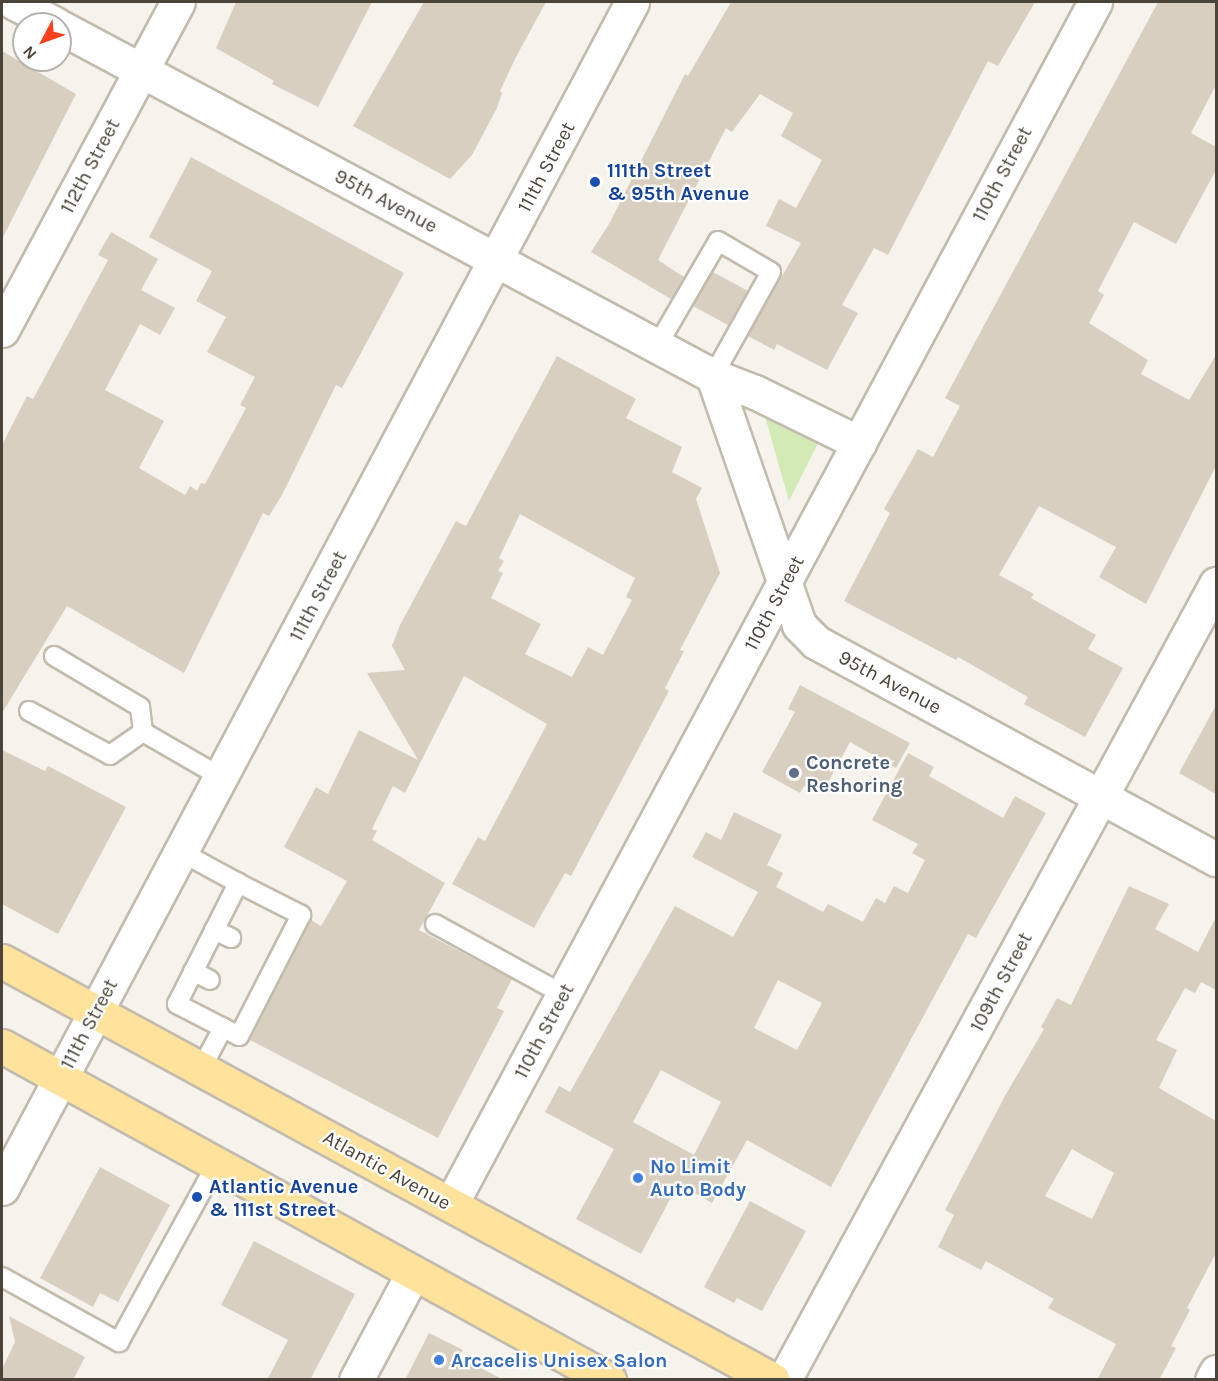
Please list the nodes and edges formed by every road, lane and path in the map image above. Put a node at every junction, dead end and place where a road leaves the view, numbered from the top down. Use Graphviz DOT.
graph roads {
  1 [pos="13,2"];
  2 [pos="178,2"];
  3 [pos="632,2"];
  4 [pos="1095,2"];
  5 [pos="32,12"];
  6 [pos="72,33"];
  7 [pos="141,70"];
  8 [pos="497,260"];
  9 [pos="2,330"];
  10 [pos="657,346"];
  11 [pos="713,376"];
  12 [pos="859,443"];
  13 [pos="1216,584"];
  14 [pos="784,585"];
  15 [pos="54,656"];
  16 [pos="29,711"];
  17 [pos="143,732"];
  18 [pos="221,777"];
  19 [pos="1102,796"];
  20 [pos="181,852"];
  21 [pos="1216,859"];
  22 [pos="238,883"];
  23 [pos="435,924"];
  24 [pos="214,930"];
  25 [pos="231,938"];
  26 [pos="2,961"];
  27 [pos="193,971"];
  28 [pos="210,980"];
  29 [pos="564,995"];
  30 [pos="95,1013"];
  31 [pos="223,1028"];
  32 [pos="2,1047"];
  33 [pos="201,1070"];
  34 [pos="60,1079"];
  35 [pos="216,1165"];
  36 [pos="2,1188"];
  37 [pos="451,1204"];
  38 [pos="413,1273"];
  39 [pos="2,1277"];
  40 [pos="1216,1372"];
  41 [pos="357,1380"];
  42 [pos="609,1380"];
  43 [pos="773,1380"];
  44 [pos="784,1380"];
  45 [pos="1212,1380"];
  1 -- 5 [label="street"];
  2 -- 7 [label="street, 112th Street"];
  3 -- 8 [label="street, 111th Street"];
  4 -- 12 [label="street, 110th Street"];
  6 -- 7 [label="street, 95th Avenue"];
  7 -- 8 [label="street, 95th Avenue"];
  7 -- 9 [label="street, 112th Street"];
  8 -- 10 [label="street, 95th Avenue"];
  8 -- 18 [label="street, 111th Street"];
  10 -- 11 [label="street, 95th Avenue"];
  10 -- 11 [label="lane"];
  11 -- 12 [label="street, 95th Avenue"];
  11 -- 14 [label="street, 95th Avenue"];
  12 -- 14 [label="street, 110th Street"];
  13 -- 19 [label="street, 109th Street"];
  14 -- 19 [label="street, 95th Avenue"];
  14 -- 29 [label="street, 110th Street"];
  15 -- 17 [label="lane"];
  16 -- 17 [label="lane"];
  17 -- 18 [label="lane"];
  18 -- 20 [label="street, 111th Street"];
  19 -- 21 [label="street, 95th Avenue"];
  19 -- 44 [label="street, 109th Street"];
  20 -- 22 [label="lane"];
  20 -- 30 [label="street, 111th Street"];
  22 -- 24 [label="lane"];
  22 -- 31 [label="lane"];
  23 -- 29 [label="lane"];
  24 -- 25 [label="lane"];
  24 -- 27 [label="lane"];
  26 -- 30 [label="main road, Atlantic Avenue"];
  27 -- 28 [label="lane"];
  27 -- 31 [label="lane"];
  29 -- 37 [label="street, 110th Street"];
  30 -- 33 [label="main road, Atlantic Avenue"];
  30 -- 34 [label="street, 111th Street"];
  31 -- 33 [label="lane"];
  32 -- 34 [label="main road"];
  33 -- 37 [label="main road, Atlantic Avenue"];
  34 -- 35 [label="main road"];
  34 -- 36 [label="street, 111th Street"];
  35 -- 38 [label="main road"];
  35 -- 39 [label="lane"];
  37 -- 43 [label="main road, Atlantic Avenue"];
  38 -- 41 [label="street"];
  38 -- 42 [label="main road"];
  40 -- 45 [label="street"];
}
